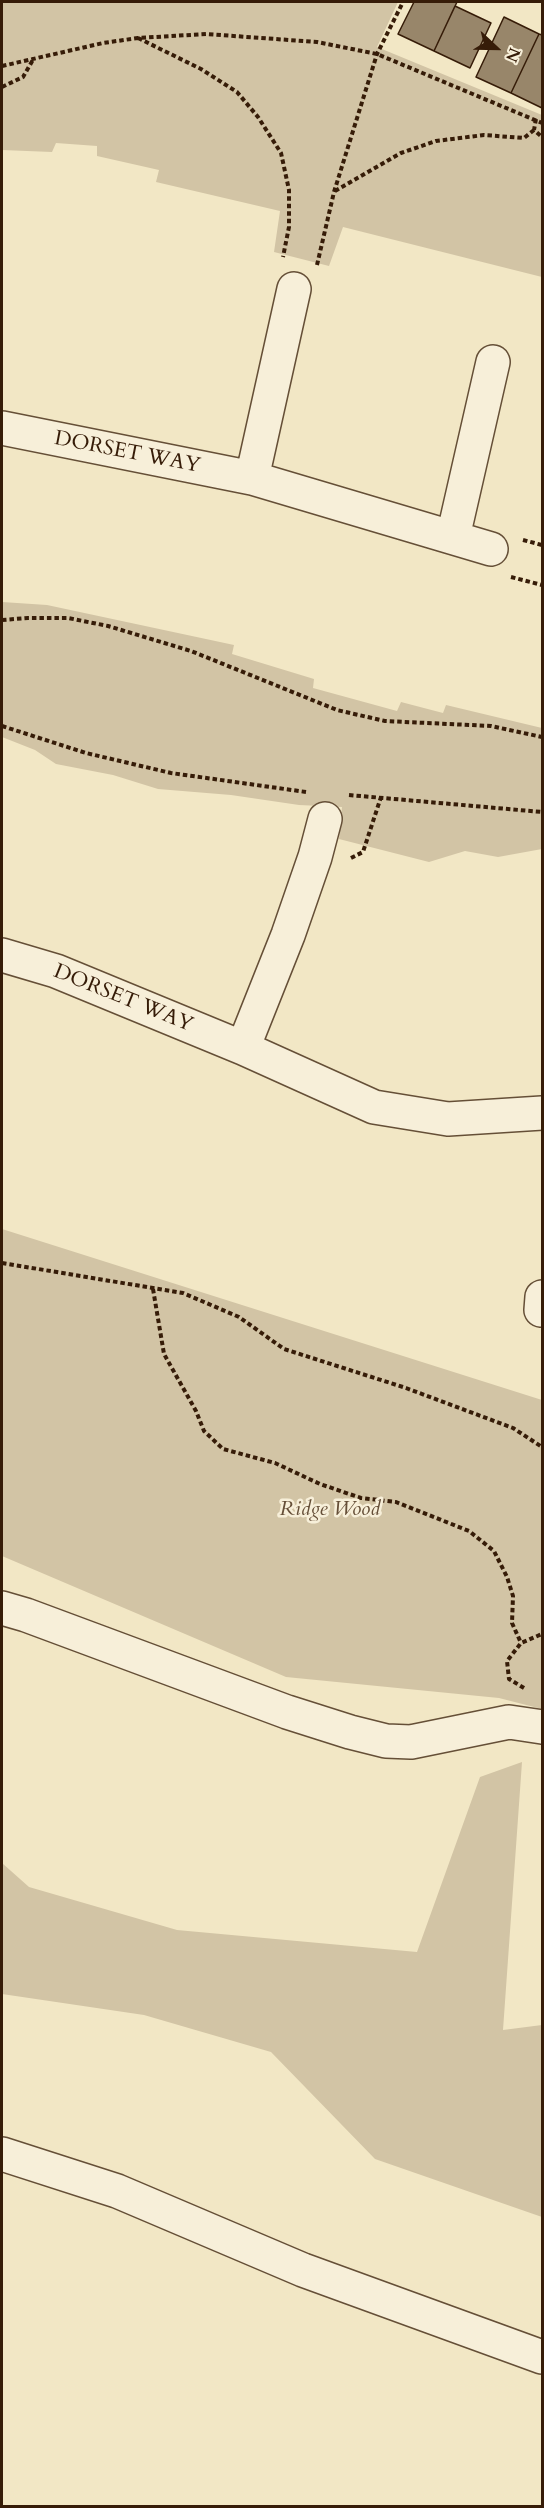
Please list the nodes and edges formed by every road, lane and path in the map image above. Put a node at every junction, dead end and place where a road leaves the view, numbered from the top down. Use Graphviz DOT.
graph roads {
  1 [pos="403,2"];
  2 [pos="138,38"];
  3 [pos="377,54"];
  4 [pos="34,58"];
  5 [pos="2,66"];
  6 [pos="2,87"];
  7 [pos="536,120"];
  8 [pos="543,123"];
  9 [pos="534,130"];
  10 [pos="543,137"];
  11 [pos="334,192"];
  12 [pos="294,289"];
  13 [pos="493,362"];
  14 [pos="2,428"];
  15 [pos="252,478"];
  16 [pos="453,537"];
  17 [pos="491,549"];
  18 [pos="2,621"];
  19 [pos="2,726"];
  20 [pos="543,737"];
  21 [pos="381,797"];
  22 [pos="326,802"];
  23 [pos="543,812"];
  24 [pos="328,860"];
  25 [pos="2,955"];
  26 [pos="243,1048"];
  27 [pos="543,1113"];
  28 [pos="2,1263"];
  29 [pos="153,1289"];
  30 [pos="543,1447"];
  31 [pos="2,1608"];
  32 [pos="543,1634"];
  33 [pos="521,1643"];
  34 [pos="510,1679"];
  35 [pos="543,1727"];
  36 [pos="2,2154"];
  37 [pos="543,2357"];
  1 -- 3 [label="path"];
  2 -- 3 [label="path"];
  2 -- 4 [label="path"];
  2 -- 12 [label="path"];
  3 -- 7 [label="path"];
  3 -- 11 [label="path"];
  4 -- 5 [label="path"];
  4 -- 6 [label="path"];
  7 -- 8 [label="path"];
  7 -- 9 [label="path"];
  9 -- 10 [label="path"];
  9 -- 11 [label="path"];
  11 -- 12 [label="path"];
  12 -- 15 [label="street"];
  13 -- 16 [label="street"];
  14 -- 15 [label="street, DORSET WAY"];
  15 -- 16 [label="street, DORSET WAY"];
  16 -- 17 [label="street, DORSET WAY"];
  18 -- 20 [label="path"];
  19 -- 22 [label="path"];
  21 -- 22 [label="path"];
  21 -- 23 [label="path"];
  21 -- 24 [label="path"];
  22 -- 24 [label="street"];
  24 -- 26 [label="street"];
  25 -- 26 [label="street, DORSET WAY"];
  26 -- 27 [label="street, DORSET WAY"];
  28 -- 29 [label="path"];
  29 -- 30 [label="path"];
  29 -- 33 [label="path"];
  31 -- 35 [label="street"];
  32 -- 33 [label="path"];
  33 -- 34 [label="path"];
  36 -- 37 [label="street"];
}
